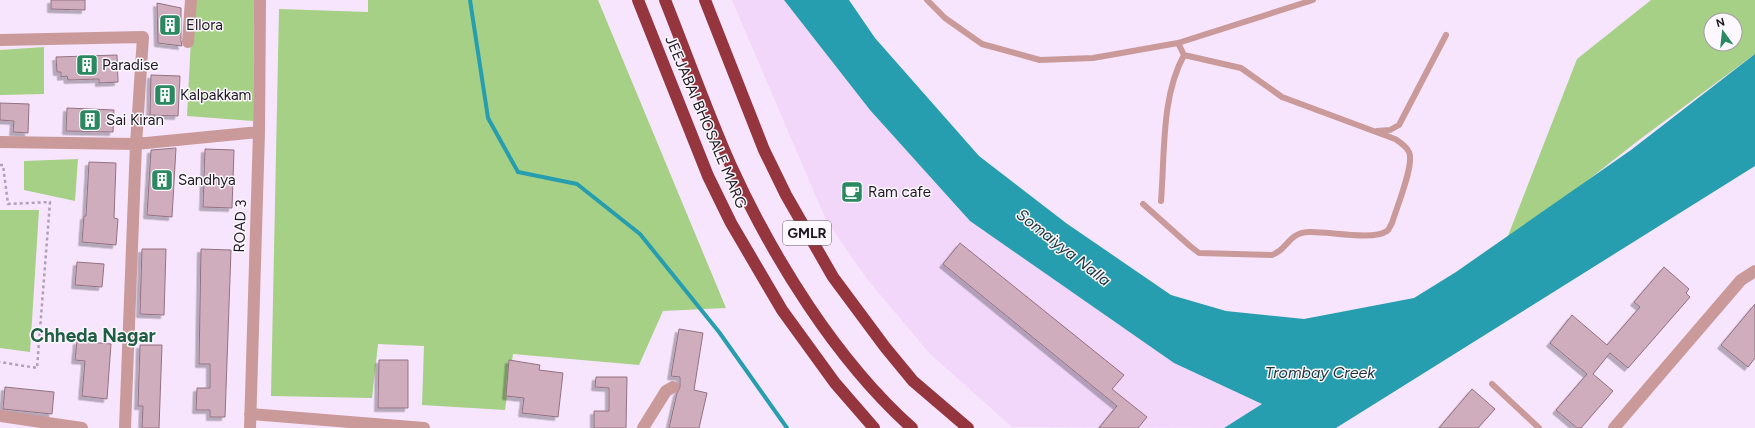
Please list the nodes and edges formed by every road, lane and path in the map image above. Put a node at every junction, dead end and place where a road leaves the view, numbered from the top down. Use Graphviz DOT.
graph roads {
  1 [pos="191,0"];
  2 [pos="260,0"];
  3 [pos="638,0"];
  4 [pos="665,0"];
  5 [pos="705,0"];
  6 [pos="927,0"];
  7 [pos="1313,0"];
  8 [pos="1446,35"];
  9 [pos="0,40"];
  10 [pos="188,42"];
  11 [pos="1178,43"];
  12 [pos="1184,55"];
  13 [pos="1374,131"];
  14 [pos="259,132"];
  15 [pos="0,142"];
  16 [pos="136,144"];
  17 [pos="0,164"];
  18 [pos="1161,201"];
  19 [pos="1143,204"];
  20 [pos="1755,271"];
  21 [pos="0,362"];
  22 [pos="1492,384"];
  23 [pos="673,387"];
  24 [pos="250,414"];
  25 [pos="0,416"];
  26 [pos="82,428"];
  27 [pos="125,428"];
  28 [pos="250,428"];
  29 [pos="424,428"];
  30 [pos="643,428"];
  31 [pos="874,428"];
  32 [pos="912,428"];
  33 [pos="968,428"];
  34 [pos="1539,428"];
  35 [pos="1614,428"];
  1 -- 10 [label="street"];
  2 -- 14 [label="street, ROAD 3"];
  3 -- 31 [label="highway, JEEJABAI BHOSALE MARG"];
  4 -- 32 [label="highway"];
  5 -- 33 [label="highway, GMLR"];
  6 -- 11 [label="lane"];
  7 -- 11 [label="lane"];
  8 -- 13 [label="lane"];
  9 -- 16 [label="street"];
  11 -- 12 [label="lane"];
  12 -- 13 [label="lane"];
  12 -- 18 [label="lane"];
  13 -- 19 [label="lane"];
  14 -- 16 [label="street"];
  14 -- 24 [label="street, ROAD 3"];
  15 -- 16 [label="street"];
  16 -- 27 [label="street"];
  17 -- 21 [label="path"];
  20 -- 35 [label="street"];
  22 -- 34 [label="lane"];
  23 -- 30 [label="street"];
  24 -- 28 [label="street, ROAD 3"];
  24 -- 29 [label="street"];
  25 -- 26 [label="street"];
}
